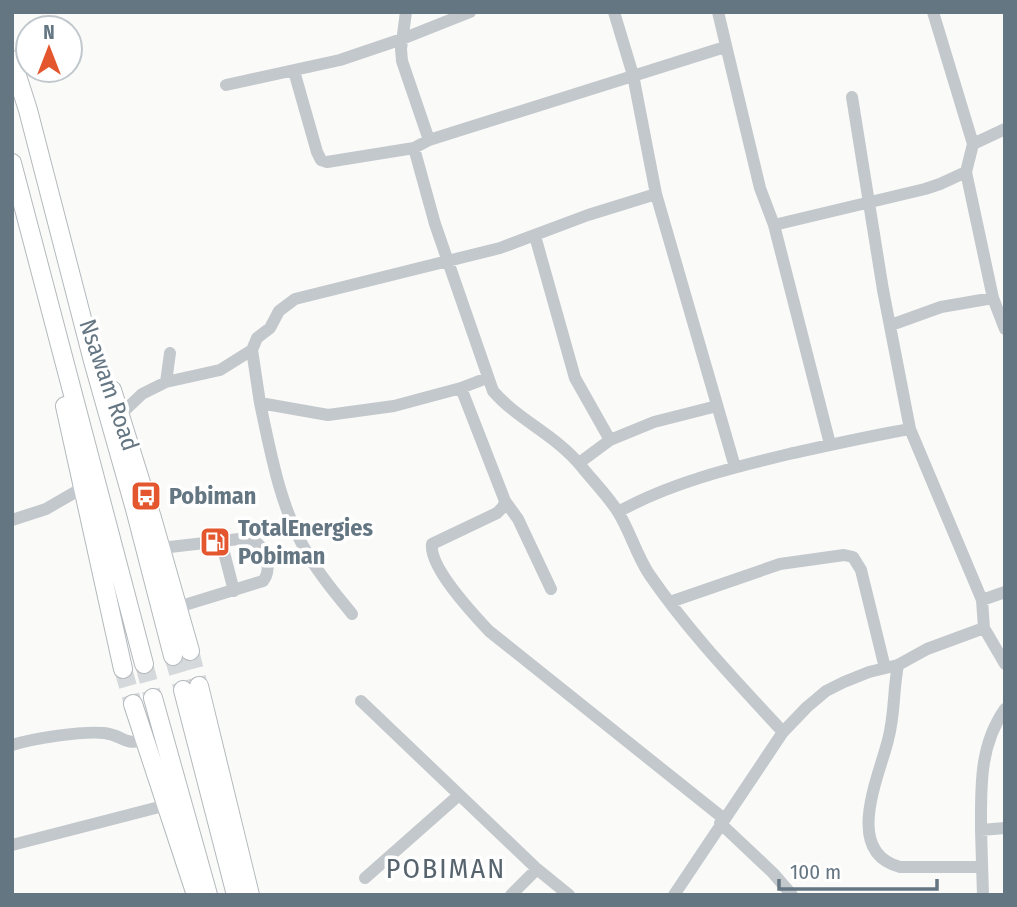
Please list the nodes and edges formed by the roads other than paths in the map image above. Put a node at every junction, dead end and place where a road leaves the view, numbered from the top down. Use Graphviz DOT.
graph roads {
  1 [pos="406,12"];
  2 [pos="470,12"];
  3 [pos="614,12"];
  4 [pos="718,12"];
  5 [pos="933,12"];
  6 [pos="402,39"];
  7 [pos="725,47"];
  8 [pos="12,60"];
  9 [pos="294,71"];
  10 [pos="633,75"];
  11 [pos="226,85"];
  12 [pos="852,97"];
  13 [pos="1005,129"];
  14 [pos="429,140"];
  15 [pos="973,144"];
  16 [pos="414,148"];
  17 [pos="12,163"];
  18 [pos="966,172"];
  19 [pos="656,194"];
  20 [pos="869,202"];
  21 [pos="774,225"];
  22 [pos="536,236"];
  23 [pos="449,263"];
  24 [pos="72,281"];
  25 [pos="993,298"];
  26 [pos="54,319"];
  27 [pos="891,325"];
  28 [pos="1005,329"];
  29 [pos="252,351"];
  30 [pos="170,353"];
  31 [pos="487,378"];
  32 [pos="166,382"];
  33 [pos="461,388"];
  34 [pos="260,403"];
  35 [pos="717,406"];
  36 [pos="121,414"];
  37 [pos="910,429"];
  38 [pos="610,440"];
  39 [pos="830,444"];
  40 [pos="579,463"];
  41 [pos="735,467"];
  42 [pos="84,487"];
  43 [pos="505,501"];
  44 [pos="618,512"];
  45 [pos="12,520"];
  46 [pos="221,541"];
  47 [pos="161,548"];
  48 [pos="551,589"];
  49 [pos="234,591"];
  50 [pos="1005,592"];
  51 [pos="982,600"];
  52 [pos="670,602"];
  53 [pos="178,607"];
  54 [pos="352,614"];
  55 [pos="984,628"];
  56 [pos="144,664"];
  57 [pos="1005,664"];
  58 [pos="891,666"];
  59 [pos="123,669"];
  60 [pos="153,698"];
  61 [pos="361,701"];
  62 [pos="132,704"];
  63 [pos="1005,709"];
  64 [pos="783,732"];
  65 [pos="145,740"];
  66 [pos="12,745"];
  67 [pos="459,795"];
  68 [pos="167,805"];
  69 [pos="721,821"];
  70 [pos="1005,828"];
  71 [pos="981,831"];
  72 [pos="12,845"];
  73 [pos="981,867"];
  74 [pos="537,869"];
  75 [pos="365,878"];
  76 [pos="677,892"];
  77 [pos="196,895"];
  78 [pos="208,895"];
  79 [pos="236,895"];
  80 [pos="250,895"];
  81 [pos="511,895"];
  82 [pos="569,895"];
  83 [pos="792,895"];
  84 [pos="983,895"];
  1 -- 6 [label="street"];
  2 -- 6 [label="street"];
  3 -- 10 [label="street"];
  4 -- 7 [label="street"];
  5 -- 15 [label="street"];
  6 -- 9 [label="street"];
  6 -- 14 [label="street"];
  7 -- 10 [label="street"];
  7 -- 21 [label="street"];
  8 -- 24 [label="highway, Nsawam Road"];
  9 -- 11 [label="street"];
  9 -- 16 [label="street"];
  10 -- 14 [label="street"];
  10 -- 19 [label="street"];
  12 -- 20 [label="street"];
  13 -- 15 [label="street"];
  14 -- 16 [label="street"];
  15 -- 18 [label="street"];
  16 -- 23 [label="street"];
  17 -- 26 [label="highway, Nsawam Road"];
  18 -- 20 [label="street"];
  18 -- 25 [label="street"];
  19 -- 22 [label="street"];
  19 -- 35 [label="street"];
  20 -- 21 [label="street"];
  20 -- 27 [label="street"];
  21 -- 39 [label="street"];
  22 -- 23 [label="street"];
  22 -- 38 [label="street"];
  23 -- 29 [label="street"];
  23 -- 31 [label="street"];
  24 -- 36 [label="highway, Nsawam Road"];
  24 -- 53 [label="highway, Nsawam Road"];
  25 -- 27 [label="street"];
  25 -- 28 [label="street"];
  26 -- 42 [label="highway, Nsawam Road"];
  26 -- 56 [label="highway, Nsawam Road"];
  27 -- 37 [label="street"];
  29 -- 32 [label="street"];
  29 -- 34 [label="street"];
  30 -- 32 [label="street"];
  31 -- 33 [label="street"];
  31 -- 40 [label="street"];
  32 -- 36 [label="street"];
  33 -- 34 [label="street"];
  33 -- 43 [label="street"];
  34 -- 54 [label="street"];
  35 -- 38 [label="street"];
  35 -- 41 [label="street"];
  36 -- 47 [label="highway, Nsawam Road"];
  37 -- 39 [label="street"];
  37 -- 51 [label="street"];
  38 -- 40 [label="street"];
  39 -- 41 [label="street"];
  40 -- 44 [label="street"];
  41 -- 44 [label="street"];
  42 -- 45 [label="street"];
  42 -- 59 [label="highway, Nsawam Road"];
  43 -- 48 [label="street"];
  43 -- 69 [label="street"];
  44 -- 52 [label="street"];
  46 -- 47 [label="street"];
  46 -- 49 [label="street"];
  46 -- 49 [label="street"];
  47 -- 53 [label="highway, Nsawam Road"];
  49 -- 53 [label="street"];
  50 -- 51 [label="street"];
  51 -- 55 [label="street"];
  52 -- 58 [label="street"];
  52 -- 64 [label="street"];
  55 -- 57 [label="street"];
  55 -- 58 [label="street"];
  58 -- 64 [label="street"];
  58 -- 73 [label="street"];
  60 -- 78 [label="highway"];
  61 -- 67 [label="street"];
  62 -- 65 [label="highway"];
  63 -- 71 [label="street"];
  64 -- 69 [label="street"];
  65 -- 66 [label="street"];
  65 -- 68 [label="highway"];
  67 -- 74 [label="street"];
  67 -- 75 [label="street"];
  68 -- 72 [label="street"];
  68 -- 77 [label="highway"];
  69 -- 76 [label="street"];
  69 -- 83 [label="street"];
  70 -- 71 [label="street"];
  71 -- 73 [label="street"];
  73 -- 84 [label="street"];
  74 -- 81 [label="street"];
  74 -- 82 [label="street"];
  79 -- 80 [label="highway"];
}
